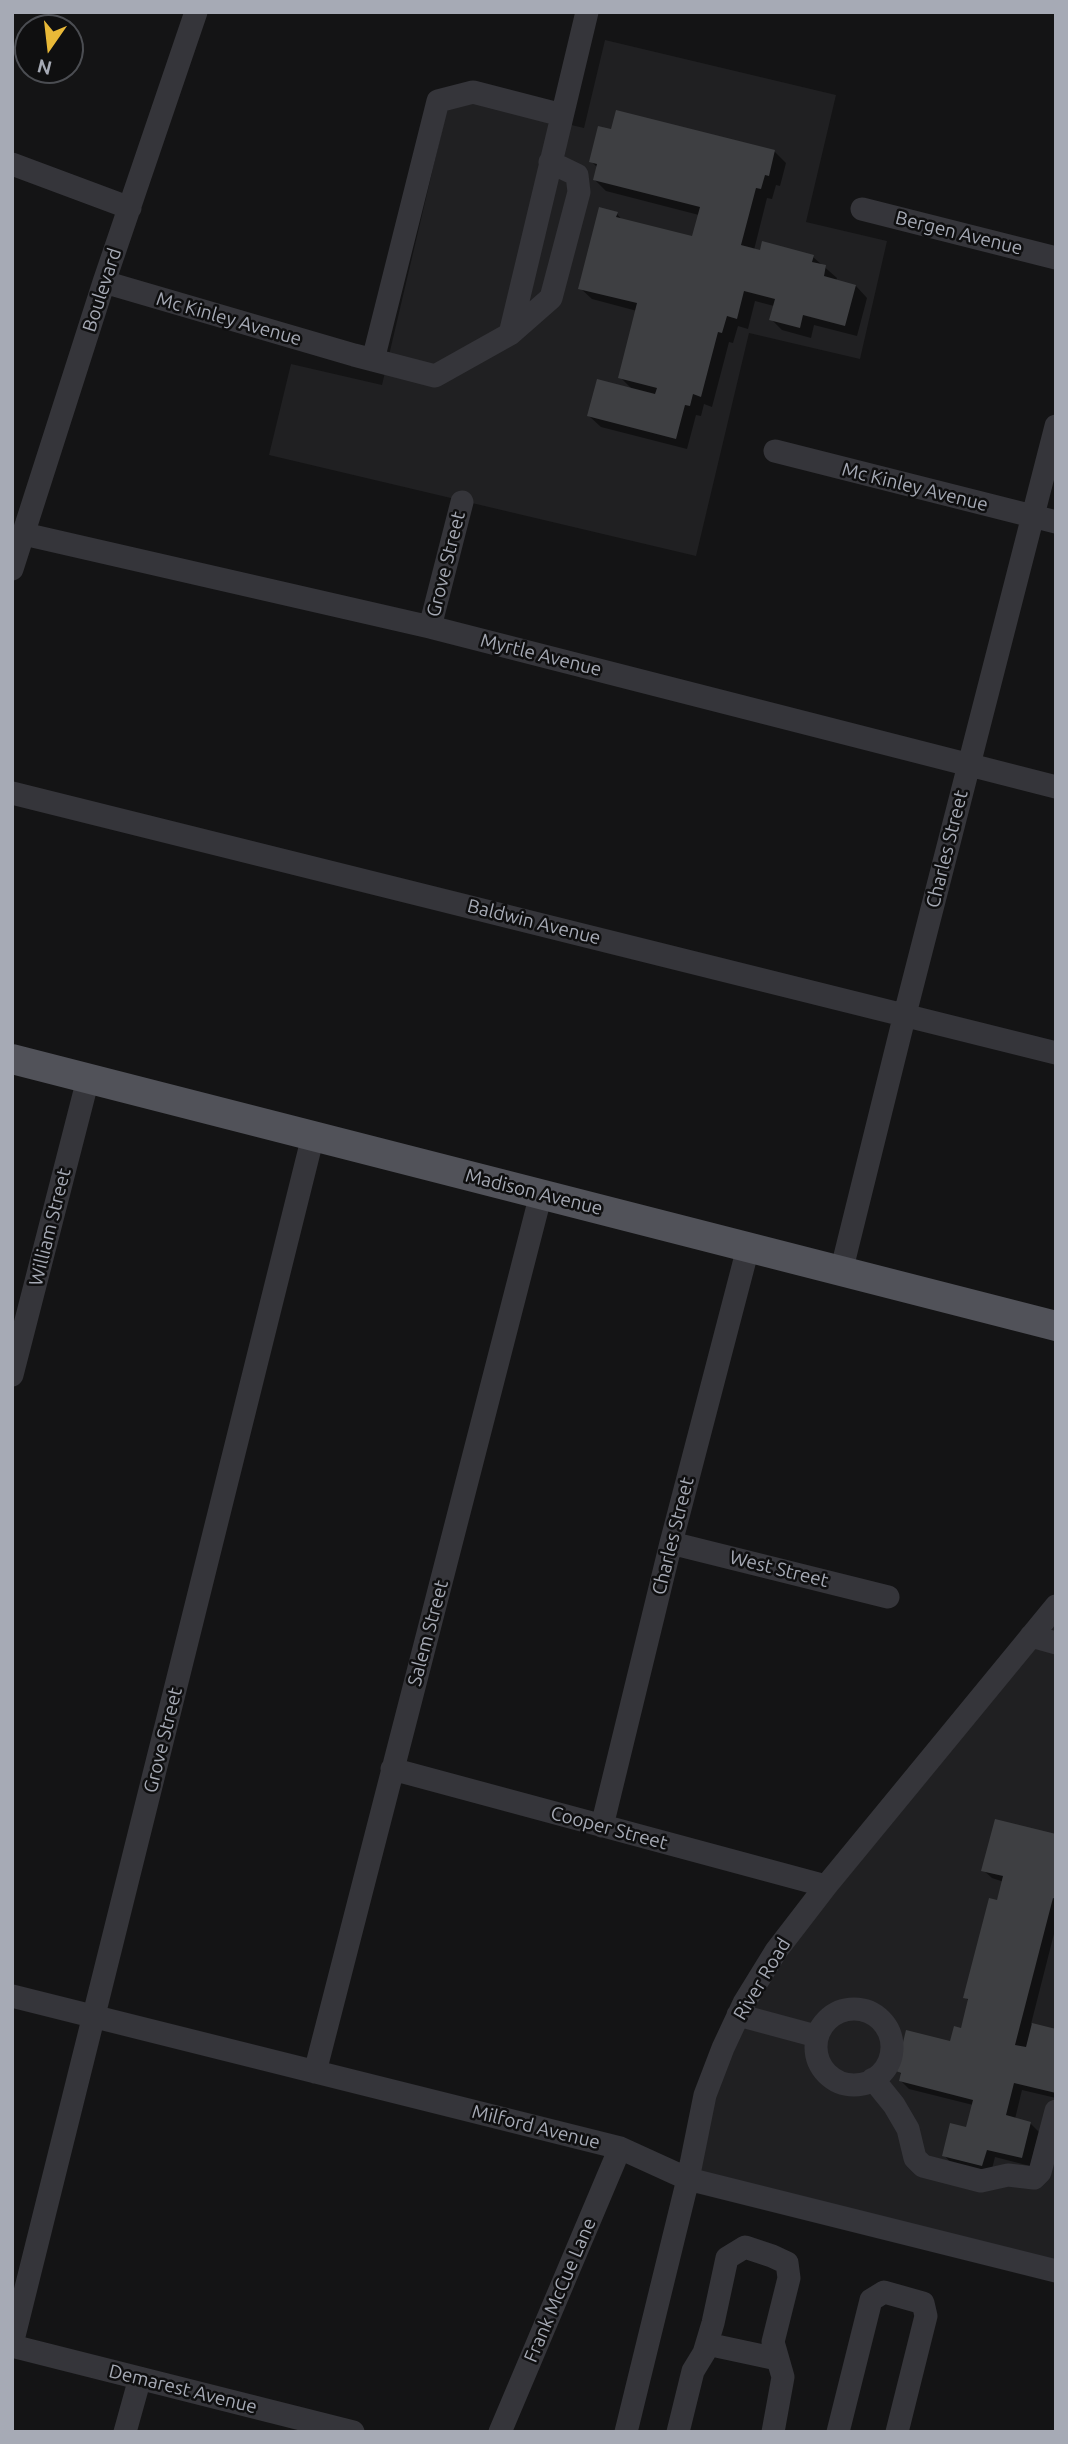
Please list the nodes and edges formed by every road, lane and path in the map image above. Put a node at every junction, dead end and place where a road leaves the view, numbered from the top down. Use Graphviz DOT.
graph roads {
  1 [pos="196,12"];
  2 [pos="587,12"];
  3 [pos="562,115"];
  4 [pos="550,162"];
  5 [pos="12,164"];
  6 [pos="130,208"];
  7 [pos="862,209"];
  8 [pos="1056,258"];
  9 [pos="104,282"];
  10 [pos="510,334"];
  11 [pos="363,358"];
  12 [pos="1056,426"];
  13 [pos="775,452"];
  14 [pos="462,502"];
  15 [pos="1033,516"];
  16 [pos="1056,522"];
  17 [pos="24,534"];
  18 [pos="12,569"];
  19 [pos="430,627"];
  20 [pos="969,765"];
  21 [pos="1056,787"];
  22 [pos="12,793"];
  23 [pos="905,1014"];
  24 [pos="1056,1053"];
  25 [pos="12,1059"];
  26 [pos="88,1079"];
  27 [pos="313,1136"];
  28 [pos="541,1194"];
  29 [pos="748,1248"];
  30 [pos="841,1272"];
  31 [pos="1056,1326"];
  32 [pos="12,1375"];
  33 [pos="671,1543"];
  34 [pos="888,1597"];
  35 [pos="1056,1605"];
  36 [pos="1031,1636"];
  37 [pos="1056,1643"];
  38 [pos="392,1769"];
  39 [pos="602,1826"];
  40 [pos="826,1886"];
  41 [pos="12,1996"];
  42 [pos="738,2015"];
  43 [pos="94,2016"];
  44 [pos="816,2036"];
  45 [pos="315,2072"];
  46 [pos="873,2079"];
  47 [pos="1056,2111"];
  48 [pos="620,2148"];
  49 [pos="688,2179"];
  50 [pos="1056,2271"];
  51 [pos="707,2344"];
  52 [pos="12,2345"];
  53 [pos="777,2359"];
  54 [pos="140,2378"];
  55 [pos="125,2432"];
  56 [pos="353,2432"];
  57 [pos="500,2432"];
  58 [pos="626,2432"];
  59 [pos="678,2432"];
  60 [pos="772,2432"];
  61 [pos="838,2432"];
  62 [pos="897,2432"];
  1 -- 6 [label="street, Boulevard"];
  2 -- 3 [label="street"];
  3 -- 4 [label="street"];
  3 -- 11 [label="street"];
  4 -- 10 [label="street"];
  4 -- 10 [label="street, Mc Kinley Avenue"];
  5 -- 6 [label="street"];
  6 -- 9 [label="street, Boulevard"];
  7 -- 8 [label="street, Bergen Avenue"];
  9 -- 11 [label="street, Mc Kinley Avenue"];
  9 -- 17 [label="street, Boulevard"];
  10 -- 11 [label="street, Mc Kinley Avenue"];
  12 -- 15 [label="street, Charles Street"];
  13 -- 15 [label="street, Mc Kinley Avenue"];
  14 -- 19 [label="street, Grove Street"];
  15 -- 16 [label="street, Mc Kinley Avenue"];
  15 -- 20 [label="street, Charles Street"];
  17 -- 18 [label="street, Boulevard"];
  17 -- 19 [label="street, Myrtle Avenue"];
  19 -- 20 [label="street, Myrtle Avenue"];
  20 -- 21 [label="street, Myrtle Avenue"];
  20 -- 23 [label="street, Charles Street"];
  22 -- 23 [label="street, Baldwin Avenue"];
  23 -- 24 [label="street, Baldwin Avenue"];
  23 -- 30 [label="street, Charles Street"];
  25 -- 26 [label="main road, Madison Avenue"];
  26 -- 27 [label="main road, Madison Avenue"];
  26 -- 32 [label="street, William Street"];
  27 -- 28 [label="main road, Madison Avenue"];
  27 -- 43 [label="street, Grove Street"];
  28 -- 29 [label="main road, Madison Avenue"];
  28 -- 38 [label="street, Salem Street"];
  29 -- 30 [label="main road, Madison Avenue"];
  29 -- 33 [label="street, Charles Street"];
  30 -- 31 [label="main road, Madison Avenue"];
  33 -- 34 [label="street, West Street"];
  33 -- 39 [label="street, Charles Street"];
  35 -- 36 [label="street, River Road"];
  36 -- 37 [label="street"];
  36 -- 40 [label="street, River Road"];
  38 -- 39 [label="street, Cooper Street"];
  38 -- 45 [label="street, Salem Street"];
  39 -- 40 [label="street, Cooper Street"];
  40 -- 42 [label="street, River Road"];
  41 -- 43 [label="street, Milford Avenue"];
  42 -- 44 [label="street"];
  42 -- 49 [label="street, River Road"];
  43 -- 45 [label="street, Milford Avenue"];
  43 -- 52 [label="street, Grove Street"];
  44 -- 46 [label="street"];
  44 -- 46 [label="street"];
  45 -- 48 [label="street, Milford Avenue"];
  46 -- 47 [label="street"];
  48 -- 49 [label="street, Milford Avenue"];
  48 -- 57 [label="street, Frank McCue Lane"];
  49 -- 50 [label="street, Milford Avenue"];
  49 -- 58 [label="street, River Road"];
  51 -- 53 [label="street"];
  51 -- 53 [label="street"];
  51 -- 59 [label="street"];
  52 -- 54 [label="street, Demarest Avenue"];
  53 -- 60 [label="street"];
  54 -- 55 [label="street"];
  54 -- 56 [label="street, Demarest Avenue"];
  61 -- 62 [label="street"];
}
